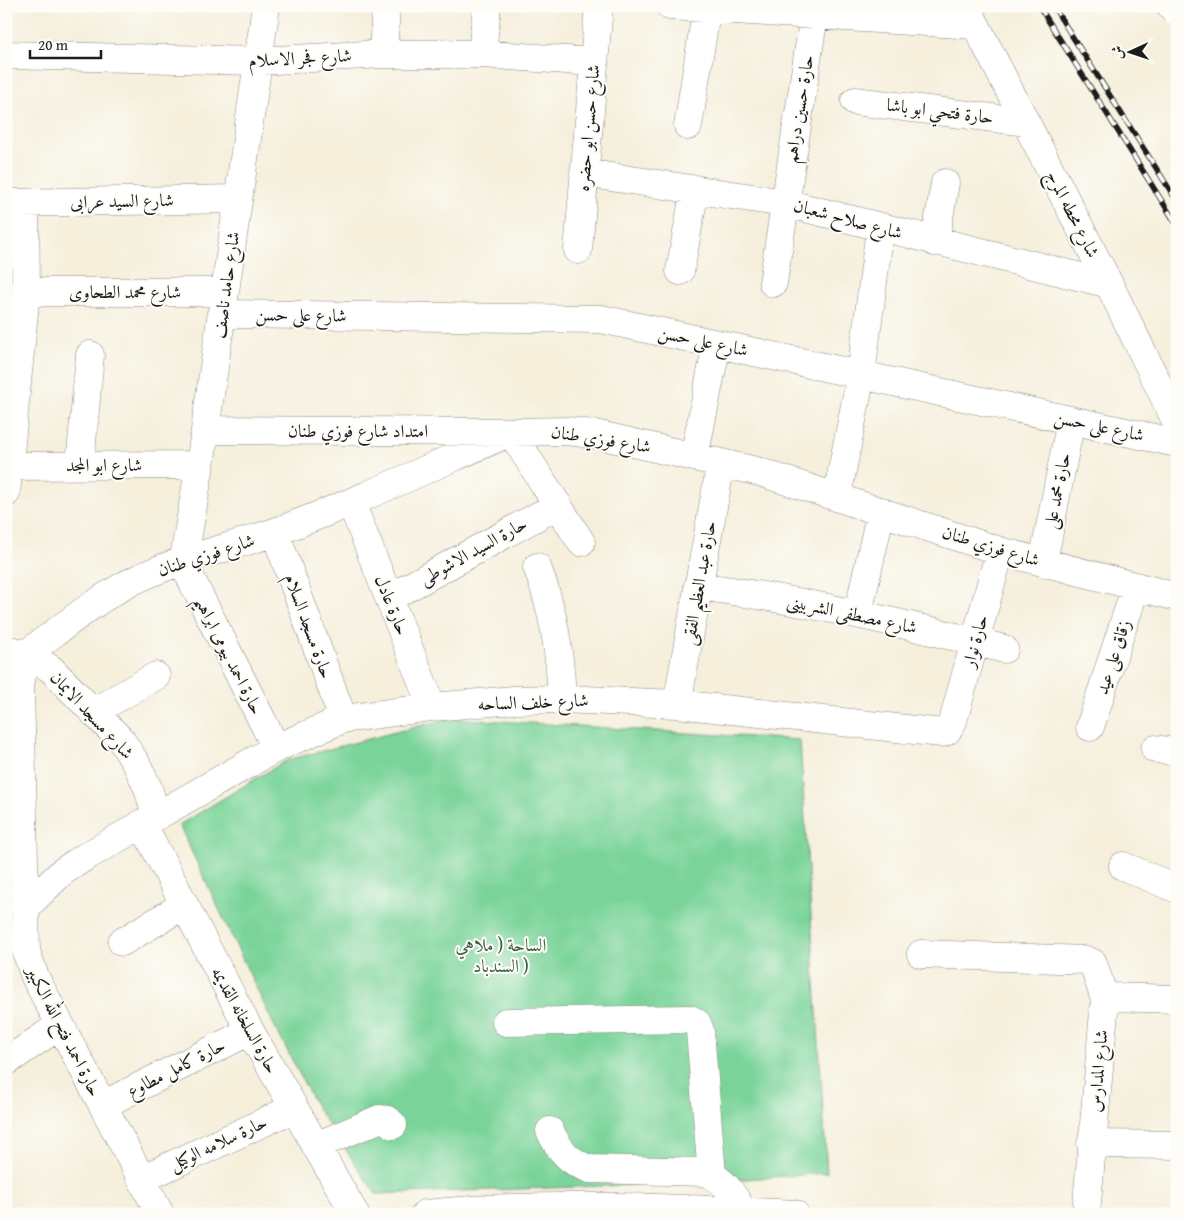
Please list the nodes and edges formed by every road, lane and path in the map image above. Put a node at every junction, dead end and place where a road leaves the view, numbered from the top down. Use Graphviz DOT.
graph roads {
  1 [pos="266,6"];
  2 [pos="386,6"];
  3 [pos="486,6"];
  4 [pos="599,6"];
  5 [pos="670,6"];
  6 [pos="1171,6"];
  7 [pos="707,7"];
  8 [pos="1177,12"];
  9 [pos="814,15"];
  10 [pos="971,16"];
  11 [pos="383,54"];
  12 [pos="482,54"];
  13 [pos="6,55"];
  14 [pos="258,61"];
  15 [pos="594,62"];
  16 [pos="855,101"];
  17 [pos="1026,122"];
  18 [pos="688,126"];
  19 [pos="584,173"];
  20 [pos="945,183"];
  21 [pos="695,189"];
  22 [pos="238,199"];
  23 [pos="15,203"];
  24 [pos="785,203"];
  25 [pos="880,228"];
  26 [pos="934,242"];
  27 [pos="578,250"];
  28 [pos="680,271"];
  29 [pos="772,283"];
  30 [pos="1108,284"];
  31 [pos="26,292"];
  32 [pos="223,303"];
  33 [pos="717,344"];
  34 [pos="90,354"];
  35 [pos="861,375"];
  36 [pos="1071,420"];
  37 [pos="1177,423"];
  38 [pos="205,430"];
  39 [pos="511,432"];
  40 [pos="1177,443"];
  41 [pos="694,457"];
  42 [pos="721,463"];
  43 [pos="80,465"];
  44 [pos="200,465"];
  45 [pos="9,466"];
  46 [pos="6,493"];
  47 [pos="837,496"];
  48 [pos="351,502"];
  49 [pos="558,505"];
  50 [pos="880,511"];
  51 [pos="275,532"];
  52 [pos="581,542"];
  53 [pos="1000,551"];
  54 [pos="1043,562"];
  55 [pos="183,563"];
  56 [pos="537,567"];
  57 [pos="698,586"];
  58 [pos="1136,586"];
  59 [pos="1177,597"];
  60 [pos="389,598"];
  61 [pos="858,613"];
  62 [pos="975,642"];
  63 [pos="1004,649"];
  64 [pos="16,651"];
  65 [pos="156,676"];
  66 [pos="562,699"];
  67 [pos="677,704"];
  68 [pos="432,707"];
  69 [pos="93,712"];
  70 [pos="343,719"];
  71 [pos="1090,727"];
  72 [pos="947,731"];
  73 [pos="276,748"];
  74 [pos="149,819"];
  75 [pos="1123,866"];
  76 [pos="1177,889"];
  77 [pos="184,905"];
  78 [pos="24,910"];
  79 [pos="122,942"];
  80 [pos="921,954"];
  81 [pos="1177,999"];
  82 [pos="1105,1000"];
  83 [pos="506,1022"];
  84 [pos="60,1025"];
  85 [pos="250,1031"];
  86 [pos="6,1062"];
  87 [pos="103,1105"];
  88 [pos="294,1108"];
  89 [pos="393,1125"];
  90 [pos="550,1131"];
  91 [pos="1092,1144"];
  92 [pos="1177,1145"];
  93 [pos="316,1146"];
  94 [pos="712,1175"];
  95 [pos="142,1179"];
  96 [pos="628,1210"];
  97 [pos="486,1211"];
  98 [pos="726,1212"];
  99 [pos="781,1213"];
  100 [pos="160,1214"];
  101 [pos="355,1214"];
  102 [pos="425,1214"];
  103 [pos="1086,1214"];
  1 -- 14 [label="street, شارع حامد ناصف"];
  2 -- 11 [label="street"];
  3 -- 12 [label="street"];
  4 -- 15 [label="street, شارع حسن ابو حضره"];
  5 -- 7 [label="street"];
  6 -- 8 [label="street"];
  7 -- 9 [label="street"];
  7 -- 18 [label="street"];
  9 -- 10 [label="street"];
  9 -- 24 [label="street, حارة حسين دراهم"];
  10 -- 17 [label="street, شارع محطه المرج"];
  11 -- 12 [label="street, شارع فجر الاسلام"];
  11 -- 14 [label="street, شارع فجر الاسلام"];
  12 -- 15 [label="street, شارع فجر الاسلام"];
  13 -- 14 [label="street, شارع فجر الاسلام"];
  14 -- 22 [label="street, شارع حامد ناصف"];
  15 -- 19 [label="street, شارع حسن ابو حضره"];
  16 -- 17 [label="street, حارة فتحي ابو باشا"];
  17 -- 30 [label="street, شارع محطه المرج"];
  19 -- 21 [label="street, شارع صلاح شعبان"];
  19 -- 27 [label="street, شارع حسن ابو حضره"];
  20 -- 26 [label="street"];
  21 -- 24 [label="street, شارع صلاح شعبان"];
  21 -- 28 [label="street"];
  22 -- 23 [label="street, شارع السيد عرابى"];
  22 -- 32 [label="street, شارع حامد ناصف"];
  23 -- 31 [label="street"];
  24 -- 25 [label="street, شارع صلاح شعبان"];
  24 -- 29 [label="street"];
  25 -- 26 [label="street, شارع صلاح شعبان"];
  25 -- 35 [label="street"];
  26 -- 30 [label="street, شارع صلاح شعبان"];
  30 -- 37 [label="street, شارع محطه المرج"];
  31 -- 32 [label="street, شارع محمد الطحاوى"];
  31 -- 45 [label="street"];
  32 -- 33 [label="street, شارع على حسن"];
  32 -- 38 [label="street, شارع حامد ناصف"];
  33 -- 35 [label="street, شارع على حسن"];
  33 -- 41 [label="street"];
  34 -- 43 [label="street"];
  35 -- 36 [label="street, شارع على حسن"];
  35 -- 47 [label="street"];
  36 -- 40 [label="street, شارع على حسن"];
  36 -- 54 [label="street, حارة محمد على"];
  38 -- 39 [label="street, امتداد شارع فوزي طنان"];
  38 -- 44 [label="street, شارع حامد ناصف"];
  39 -- 41 [label="street, شارع فوزي طنان"];
  39 -- 48 [label="street, شارع فوزي طنان"];
  39 -- 49 [label="street"];
  41 -- 42 [label="street, شارع فوزي طنان"];
  42 -- 47 [label="street, شارع فوزي طنان"];
  42 -- 57 [label="street, حارة عبد العظيم الفقى"];
  43 -- 44 [label="street, شارع ابو المجد"];
  43 -- 45 [label="street, شارع ابو المجد"];
  44 -- 55 [label="street, شارع حامد ناصف"];
  45 -- 46 [label="street"];
  47 -- 50 [label="street, شارع فوزي طنان"];
  48 -- 51 [label="street, شارع فوزي طنان"];
  48 -- 60 [label="street, حارة عادل"];
  49 -- 52 [label="street"];
  49 -- 60 [label="street, حارة السيد الاشوطى"];
  50 -- 53 [label="street, شارع فوزي طنان"];
  50 -- 61 [label="street"];
  51 -- 55 [label="street, شارع فوزي طنان"];
  51 -- 70 [label="street, حارة مسجد السلام"];
  53 -- 54 [label="street, شارع فوزي طنان"];
  53 -- 62 [label="street, حارة نوار"];
  54 -- 58 [label="street, شارع فوزي طنان"];
  55 -- 64 [label="street, شارع فوزي طنان"];
  55 -- 73 [label="street, حارة احمد بيومى ابراهيم"];
  56 -- 66 [label="street"];
  57 -- 61 [label="street, شارع مصطفى الشربينى"];
  57 -- 67 [label="street, حارة عبد العظيم الفقى"];
  58 -- 59 [label="street, شارع فوزي طنان"];
  58 -- 71 [label="street, زقاق على عيد"];
  60 -- 68 [label="street, حارة عادل"];
  61 -- 62 [label="street, شارع مصطفى الشربينى"];
  62 -- 63 [label="street, شارع مصطفى الشربينى"];
  62 -- 72 [label="street, حارة نوار"];
  64 -- 69 [label="street, شارع مسجد الايمان"];
  64 -- 78 [label="street, حارة احمد فتح الله الكبير"];
  65 -- 69 [label="street"];
  66 -- 67 [label="street, شارع خلف الساحه"];
  66 -- 68 [label="street, شارع خلف الساحه"];
  67 -- 72 [label="street, شارع خلف الساحه"];
  68 -- 70 [label="street, شارع خلف الساحه"];
  69 -- 74 [label="street, شارع مسجد الايمان"];
  70 -- 73 [label="street, شارع خلف الساحه"];
  73 -- 74 [label="street, شارع خلف الساحه"];
  74 -- 77 [label="street, حارة السلخانه القديمه"];
  74 -- 78 [label="street, شارع خلف الساحه"];
  75 -- 76 [label="street"];
  77 -- 79 [label="street"];
  77 -- 85 [label="street, حارة السلخانه القديمه"];
  78 -- 84 [label="street, حارة احمد فتح الله الكبير"];
  80 -- 82 [label="street"];
  81 -- 82 [label="street"];
  82 -- 91 [label="street, شارع المدارس"];
  83 -- 94 [label="street"];
  84 -- 86 [label="street"];
  84 -- 87 [label="street, حارة احمد فتح الله الكبير"];
  85 -- 87 [label="street, حارة كامل مطاوع"];
  85 -- 88 [label="street, حارة السلخانه القديمه"];
  87 -- 95 [label="street, حارة احمد فتح الله الكبير"];
  88 -- 93 [label="street, حارة السلخانه القديمه"];
  88 -- 95 [label="street, حارة سلامه الوكيل"];
  89 -- 93 [label="street"];
  90 -- 94 [label="street"];
  91 -- 92 [label="street"];
  91 -- 103 [label="street, شارع المدارس"];
  93 -- 101 [label="street, حارة السلخانه القديمه"];
  94 -- 98 [label="street"];
  95 -- 100 [label="street, حارة احمد فتح الله الكبير"];
  96 -- 97 [label="street"];
  96 -- 98 [label="street"];
  97 -- 102 [label="street"];
  98 -- 99 [label="street"];
}
